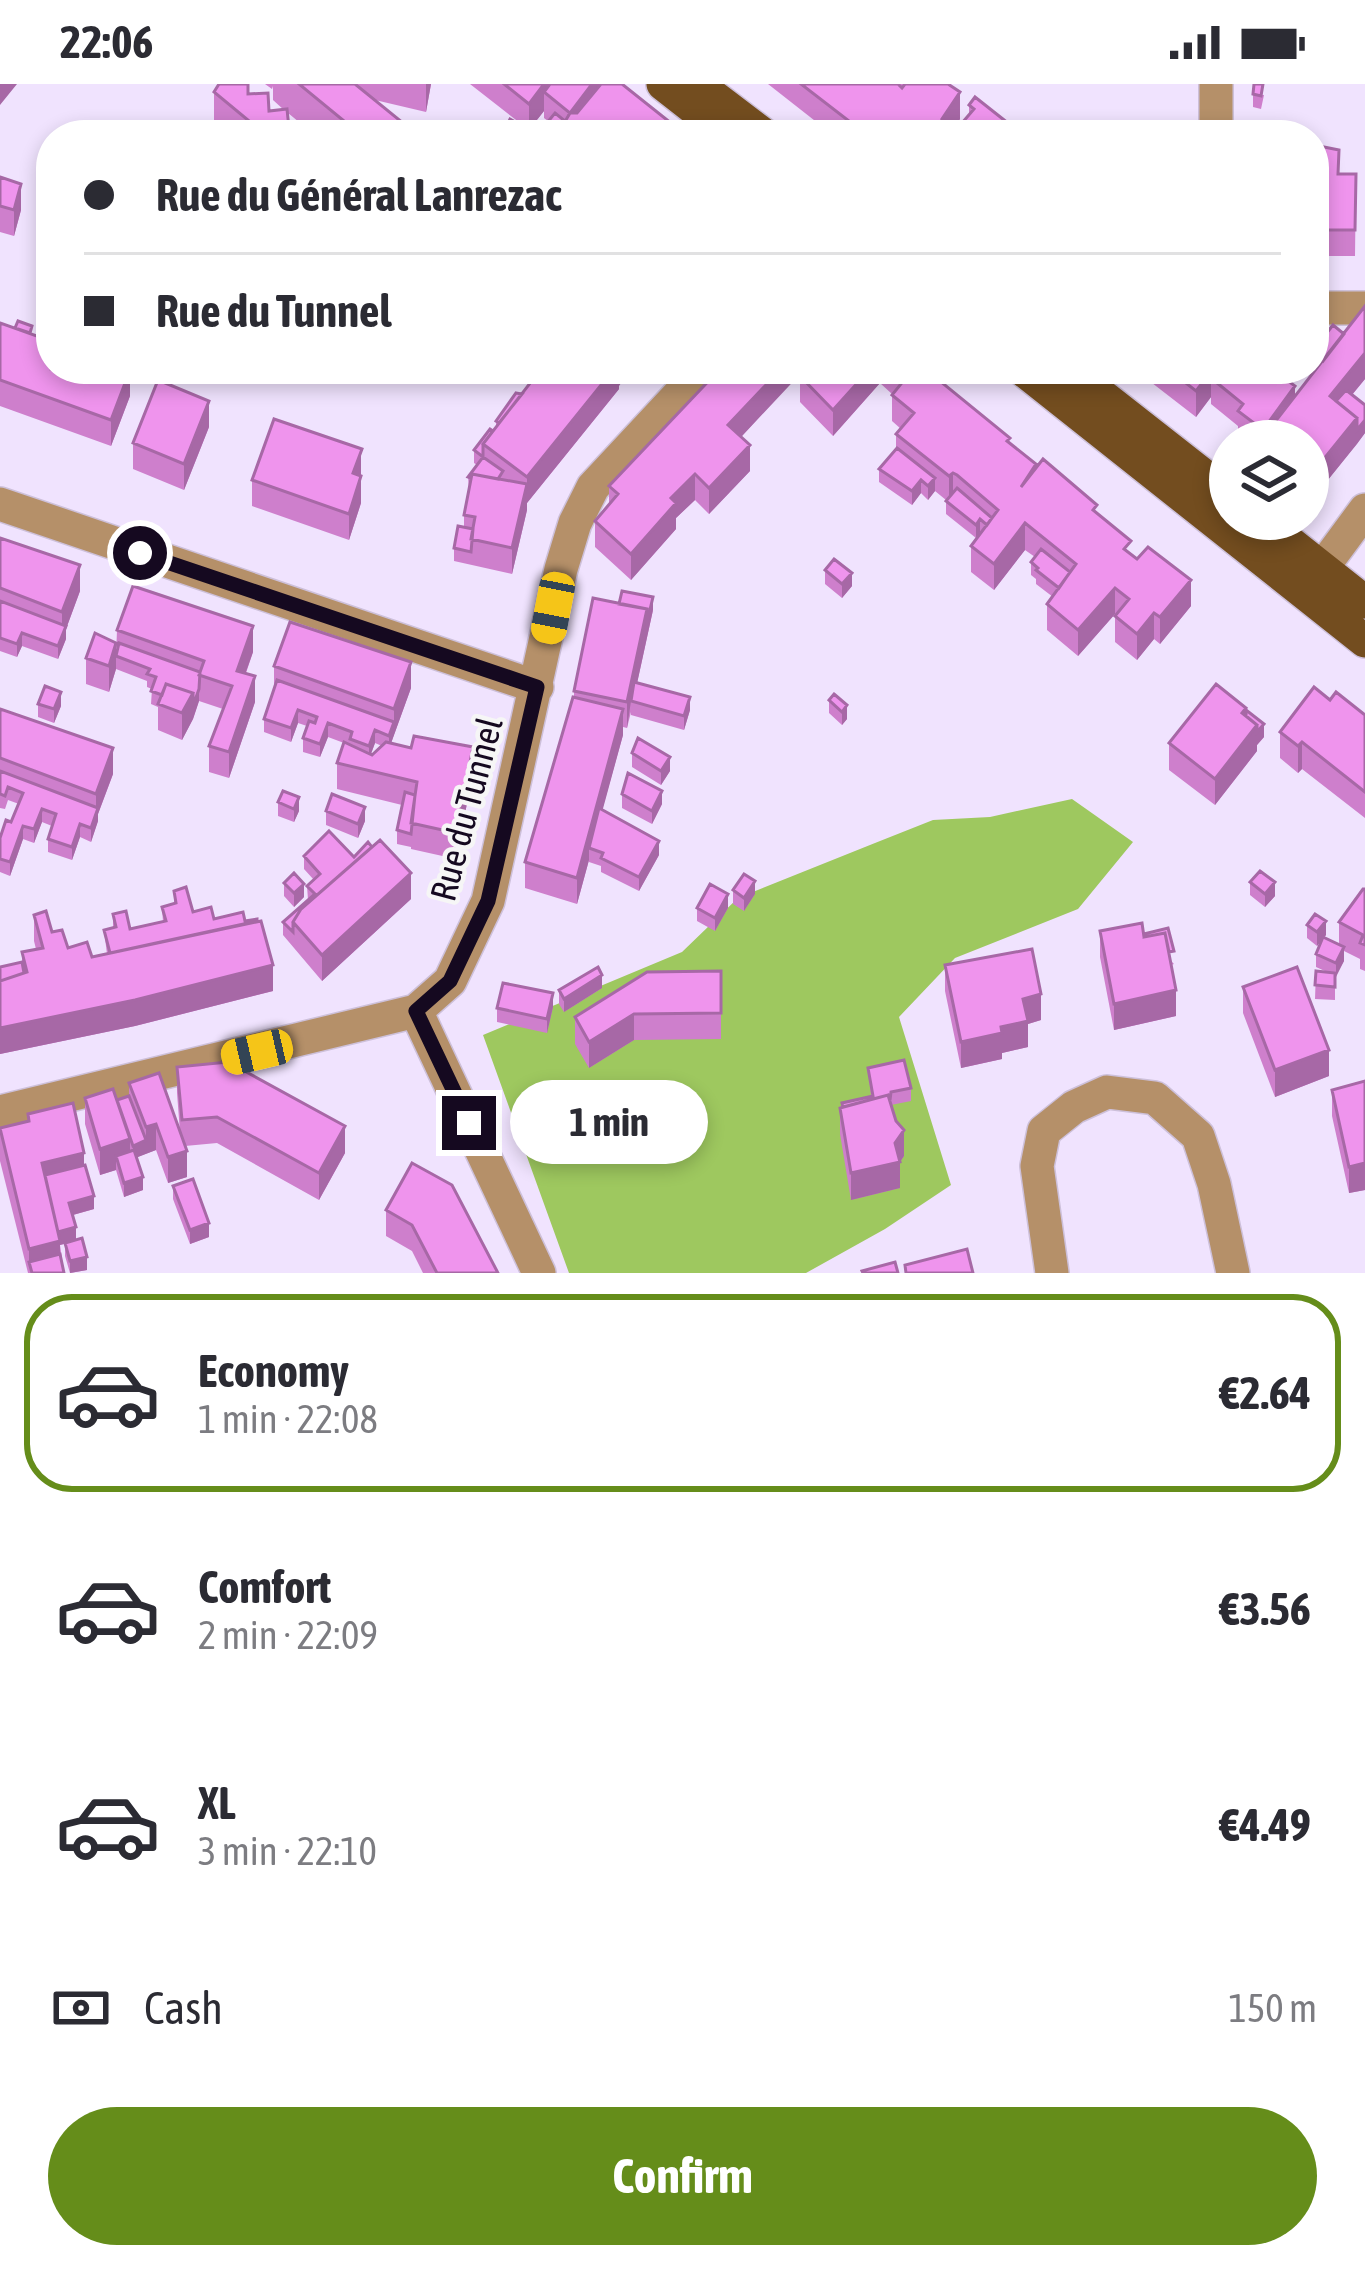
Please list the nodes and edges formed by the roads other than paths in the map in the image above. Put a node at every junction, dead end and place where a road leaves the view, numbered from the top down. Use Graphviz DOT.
graph roads {
  1 [pos="663,84"];
  2 [pos="697,84"];
  3 [pos="1216,84"];
  4 [pos="709,120"];
  5 [pos="744,120"];
  6 [pos="1216,120"];
  7 [pos="1329,308"];
  8 [pos="1365,308"];
  9 [pos="689,384"];
  10 [pos="1043,384"];
  11 [pos="1086,384"];
  12 [pos="1209,480"];
  13 [pos="0,504"];
  14 [pos="1365,510"];
  15 [pos="1279,540"];
  16 [pos="1314,580"];
  17 [pos="1365,602"];
  18 [pos="1365,641"];
  19 [pos="537,687"];
  20 [pos="416,1011"];
  21 [pos="0,1112"];
  22 [pos="539,1273"];
  23 [pos="1052,1273"];
  24 [pos="1233,1273"];
  1 -- 4 [label="main road"];
  2 -- 5 [label="main road"];
  3 -- 6 [label="street"];
  7 -- 8 [label="street"];
  9 -- 19 [label="street, Rue du Tunnel"];
  10 -- 16 [label="main road"];
  11 -- 12 [label="main road"];
  13 -- 19 [label="street"];
  14 -- 16 [label="street"];
  15 -- 16 [label="main road"];
  16 -- 17 [label="main road"];
  16 -- 18 [label="main road"];
  19 -- 20 [label="street, Rue du Tunnel"];
  20 -- 21 [label="street"];
  20 -- 22 [label="street"];
  23 -- 24 [label="street"];
}
